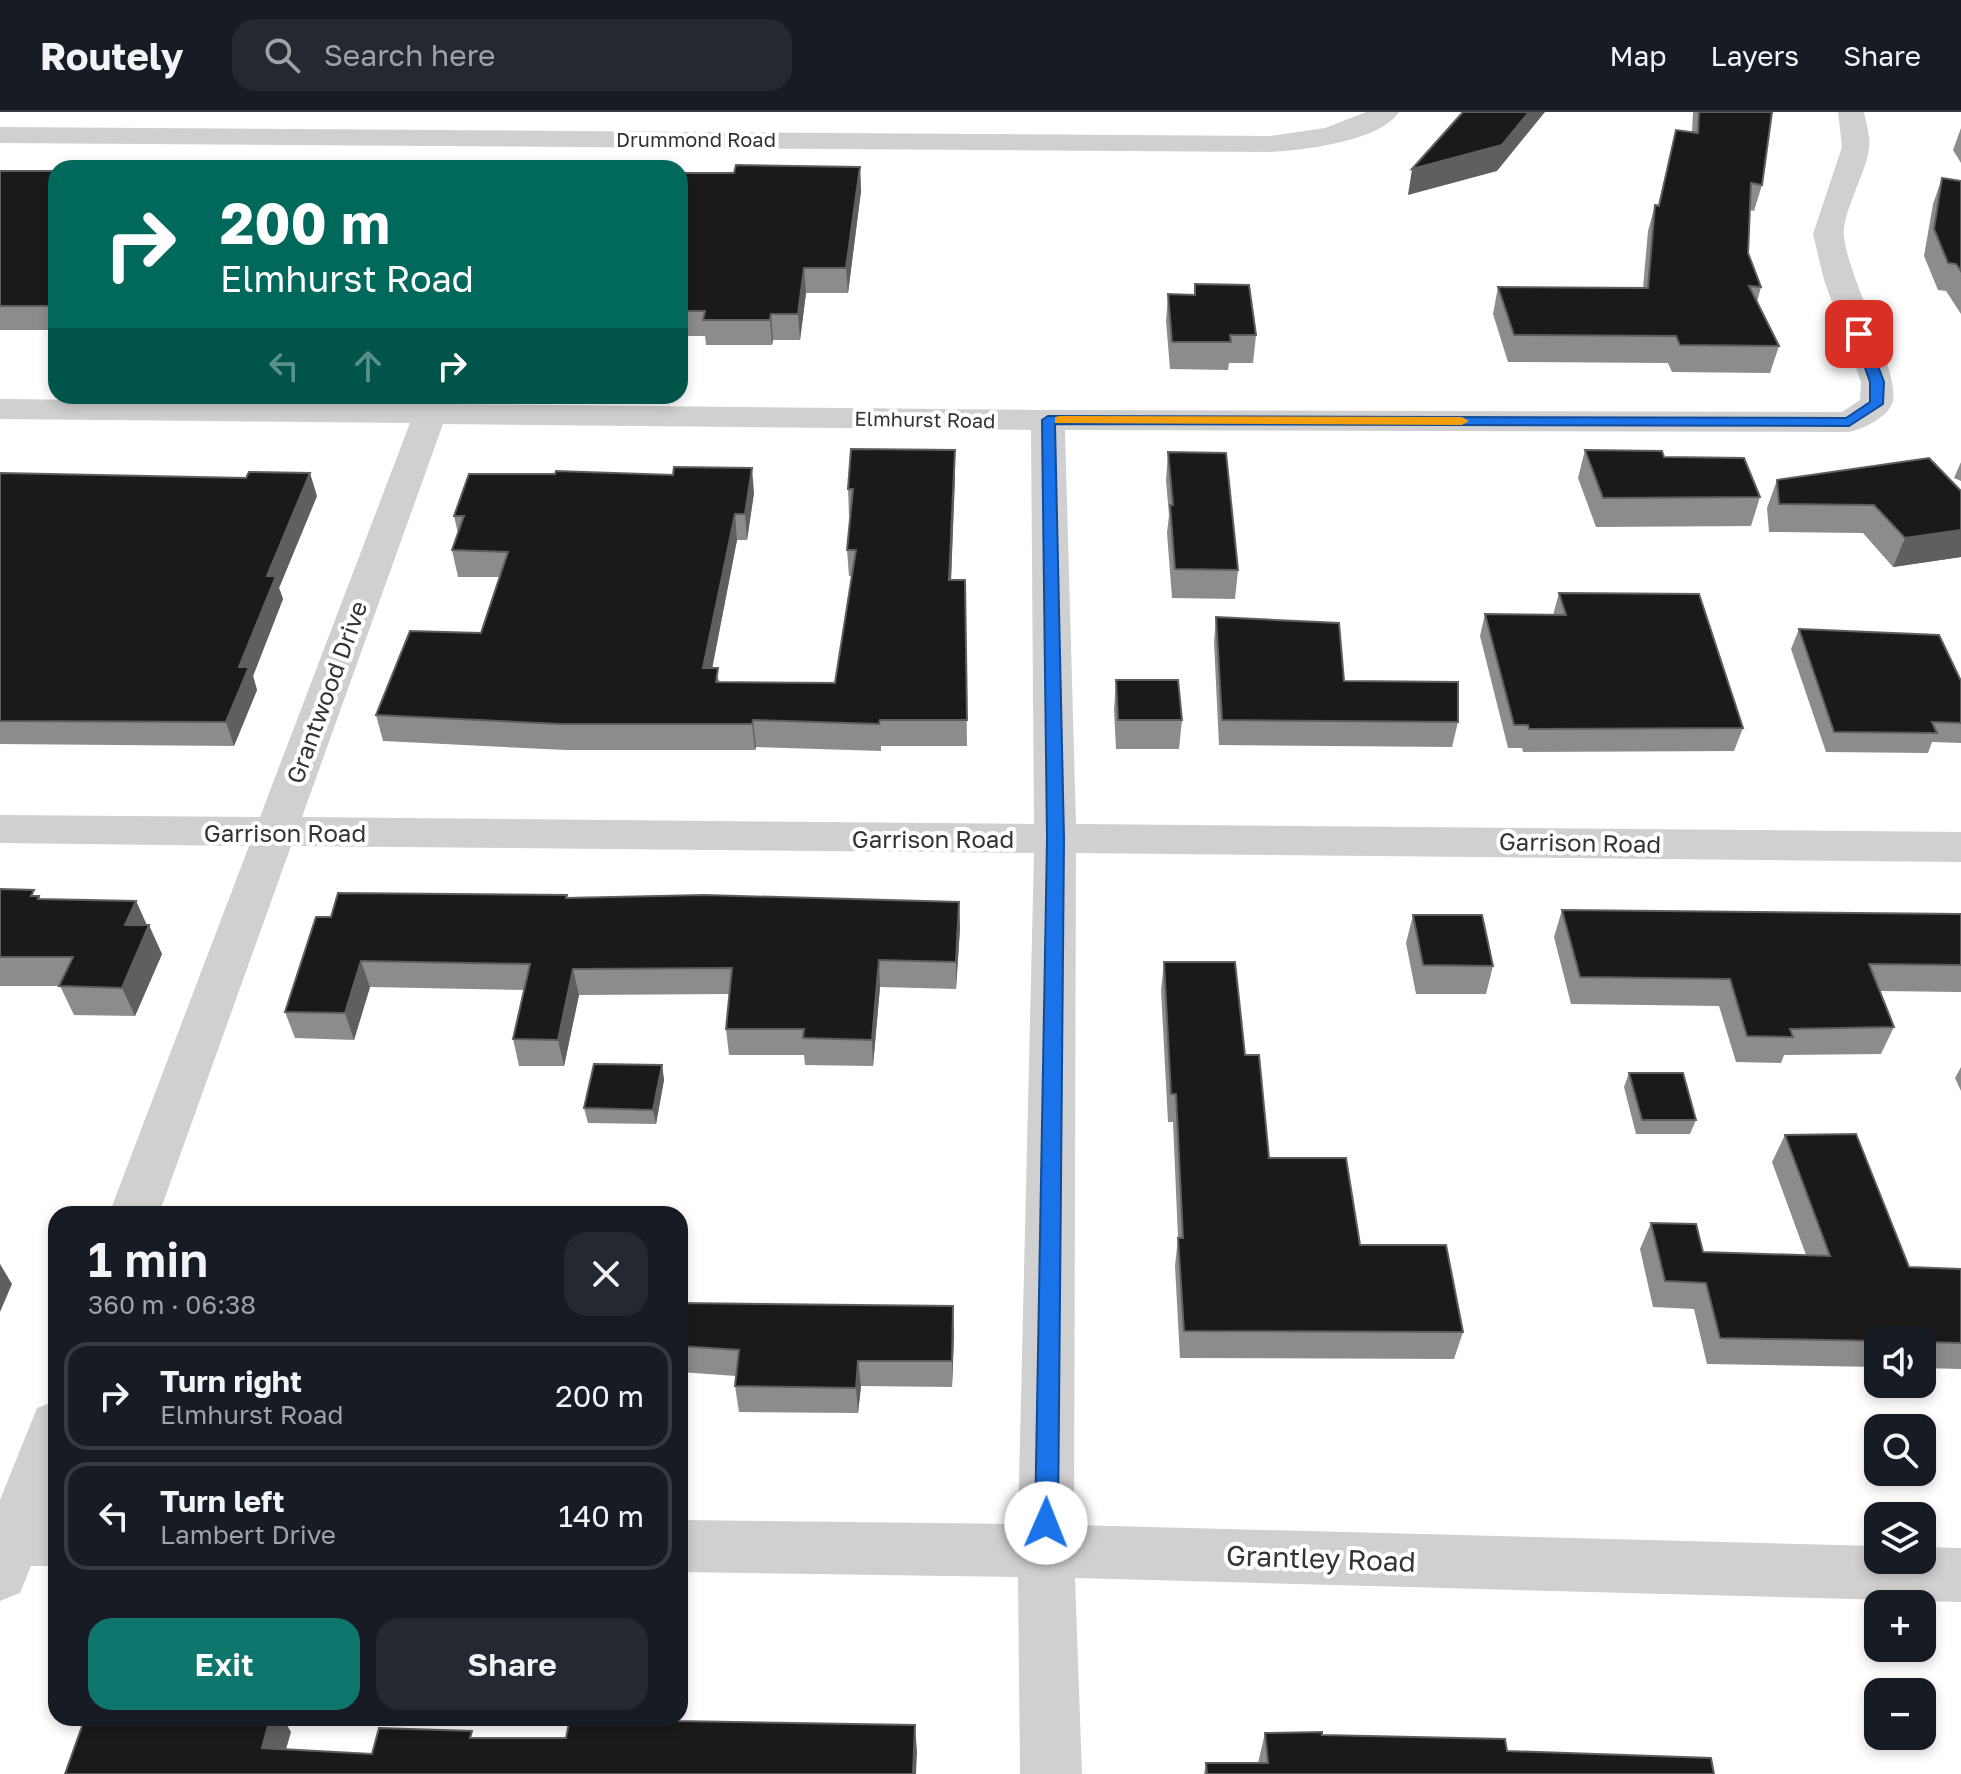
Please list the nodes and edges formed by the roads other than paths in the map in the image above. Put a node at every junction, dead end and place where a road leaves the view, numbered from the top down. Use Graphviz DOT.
graph roads {
  1 [pos="540,112"];
  2 [pos="969,112"];
  3 [pos="1386,112"];
  4 [pos="1851,112"];
  5 [pos="0,135"];
  6 [pos="531,139"];
  7 [pos="968,140"];
  8 [pos="523,160"];
  9 [pos="434,405"];
  10 [pos="0,409"];
  11 [pos="1048,420"];
  12 [pos="0,829"];
  13 [pos="274,832"];
  14 [pos="1055,839"];
  15 [pos="1961,847"];
  16 [pos="137,1206"];
  17 [pos="48,1450"];
  18 [pos="688,1546"];
  19 [pos="17,1548"];
  20 [pos="1046,1550"];
  21 [pos="1961,1575"];
  22 [pos="1051,1774"];
  1 -- 6 [label="street"];
  2 -- 7 [label="street"];
  3 -- 7 [label="street, Drummond Road"];
  4 -- 11 [label="street, Elmhurst Road"];
  5 -- 6 [label="street, Drummond Road"];
  6 -- 7 [label="street, Drummond Road"];
  6 -- 8 [label="street"];
  9 -- 10 [label="street, Elmhurst Road"];
  9 -- 11 [label="street, Elmhurst Road"];
  9 -- 13 [label="street, Grantwood Drive"];
  11 -- 14 [label="street"];
  12 -- 13 [label="street, Garrison Road"];
  13 -- 14 [label="street, Garrison Road"];
  13 -- 16 [label="street, Grantwood Drive"];
  14 -- 15 [label="street, Garrison Road"];
  14 -- 20 [label="street"];
  17 -- 19 [label="street"];
  18 -- 20 [label="street, Grantley Road"];
  20 -- 21 [label="street, Grantley Road"];
  20 -- 22 [label="street"];
}
